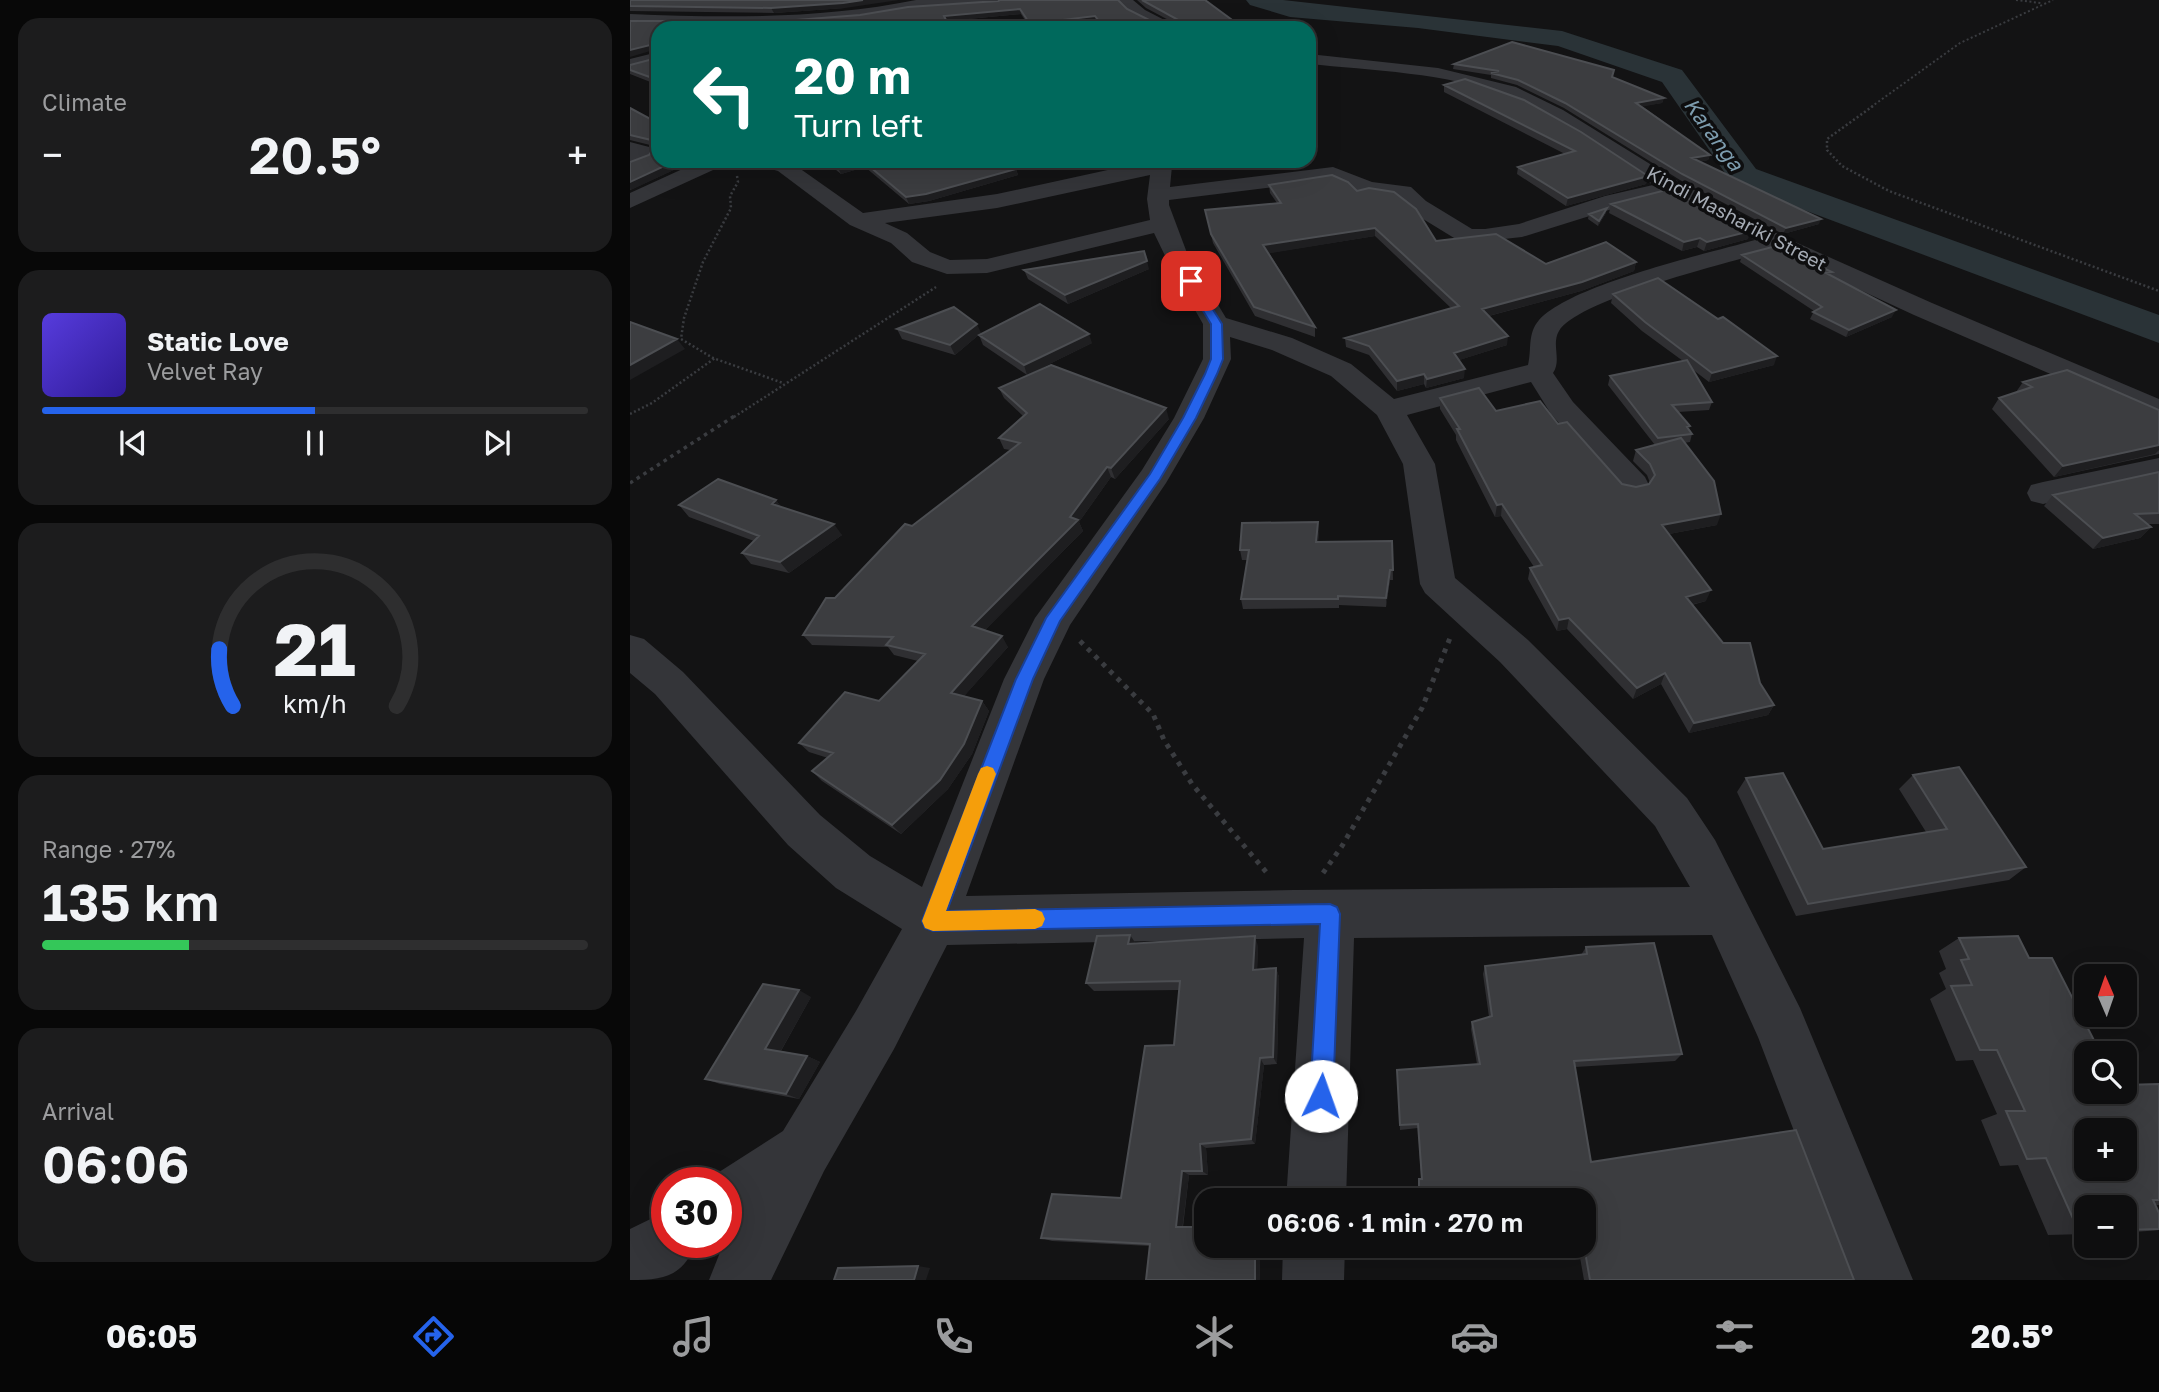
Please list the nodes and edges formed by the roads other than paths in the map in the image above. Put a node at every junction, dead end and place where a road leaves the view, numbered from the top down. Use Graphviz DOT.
graph roads {
  1 [pos="938,0"];
  2 [pos="999,0"];
  3 [pos="1124,0"];
  4 [pos="910,6"];
  5 [pos="849,15"];
  6 [pos="630,19"];
  7 [pos="665,21"];
  8 [pos="761,21"];
  9 [pos="846,21"];
  10 [pos="1157,21"];
  11 [pos="651,59"];
  12 [pos="1316,60"];
  13 [pos="630,64"];
  14 [pos="630,148"];
  15 [pos="630,163"];
  16 [pos="719,168"];
  17 [pos="791,168"];
  18 [pos="1160,187"];
  19 [pos="1671,187"];
  20 [pos="630,201"];
  21 [pos="858,220"];
  22 [pos="1776,242"];
  23 [pos="1216,324"];
  24 [pos="1538,371"];
  25 [pos="1388,410"];
  26 [pos="2159,410"];
  27 [pos="2159,468"];
  28 [pos="1633,485"];
  29 [pos="2043,493"];
  30 [pos="630,650"];
  31 [pos="1725,911"];
  32 [pos="1305,914"];
  33 [pos="933,921"];
  34 [pos="804,1151"];
  35 [pos="1316,1188"];
  36 [pos="742,1192"];
  37 [pos="651,1251"];
  38 [pos="1313,1258"];
  39 [pos="630,1265"];
  40 [pos="740,1280"];
  41 [pos="1312,1280"];
  42 [pos="1882,1280"];
  1 -- 4 [label="street"];
  2 -- 4 [label="street"];
  3 -- 10 [label="street"];
  4 -- 5 [label="street"];
  5 -- 8 [label="street"];
  5 -- 9 [label="street"];
  6 -- 7 [label="street"];
  11 -- 13 [label="street"];
  12 -- 19 [label="street, Kindi Mashariki Street"];
  14 -- 15 [label="street"];
  16 -- 20 [label="street"];
  17 -- 21 [label="street"];
  18 -- 19 [label="street"];
  18 -- 21 [label="street"];
  18 -- 21 [label="street"];
  18 -- 23 [label="street"];
  19 -- 22 [label="street, Kindi Mashariki Street"];
  22 -- 24 [label="street"];
  22 -- 26 [label="street, Kindi Mashariki Street"];
  23 -- 25 [label="street"];
  23 -- 33 [label="street"];
  24 -- 25 [label="street"];
  24 -- 28 [label="street"];
  25 -- 31 [label="street"];
  27 -- 29 [label="street"];
  30 -- 33 [label="street"];
  31 -- 32 [label="street"];
  31 -- 42 [label="street"];
  32 -- 33 [label="street"];
  32 -- 35 [label="street"];
  33 -- 34 [label="street"];
  34 -- 36 [label="street"];
  34 -- 40 [label="street"];
  37 -- 39 [label="street"];
  38 -- 41 [label="street"];
}
